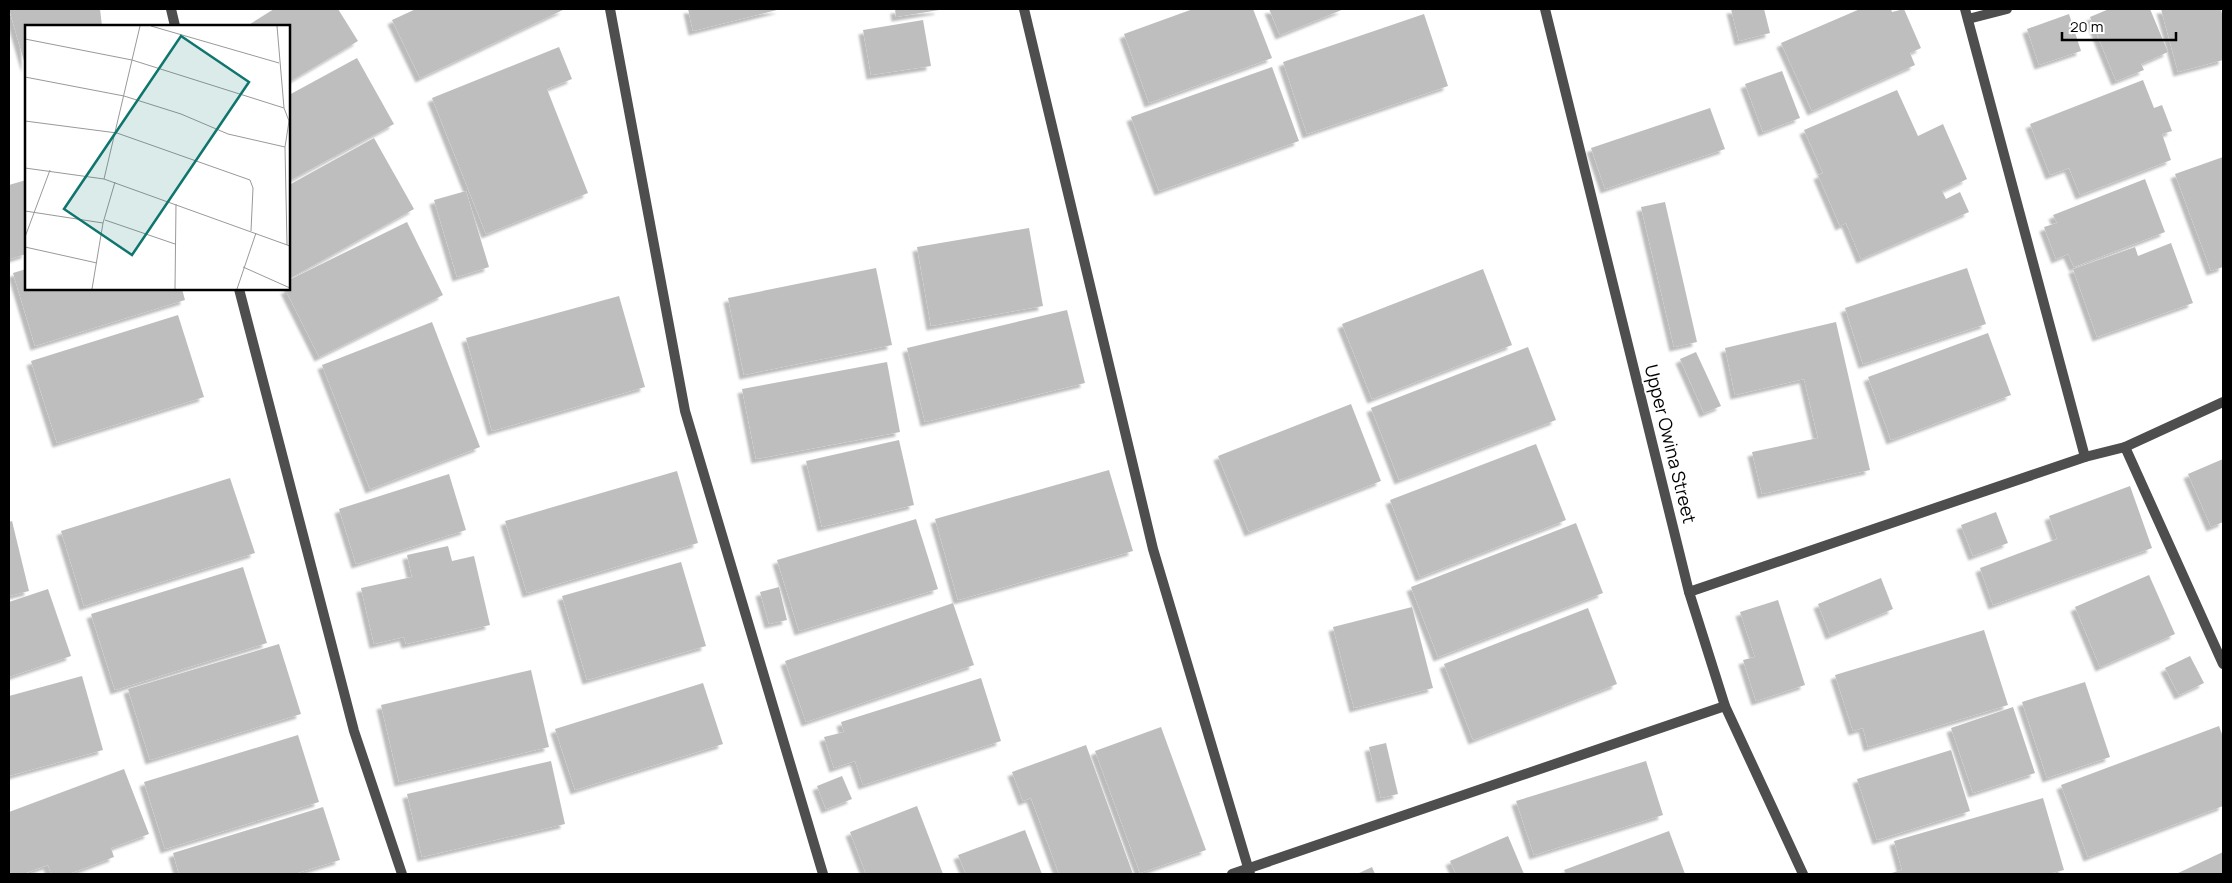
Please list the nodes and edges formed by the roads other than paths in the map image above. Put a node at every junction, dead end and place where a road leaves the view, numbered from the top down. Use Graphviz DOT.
graph roads {
  1 [pos="170,9"];
  2 [pos="610,9"];
  3 [pos="1024,9"];
  4 [pos="1544,9"];
  5 [pos="1965,9"];
  6 [pos="2007,9"];
  7 [pos="1968,19"];
  8 [pos="175,25"];
  9 [pos="239,290"];
  10 [pos="2223,402"];
  11 [pos="2125,447"];
  12 [pos="2085,457"];
  13 [pos="1690,592"];
  14 [pos="2223,664"];
  15 [pos="1725,706"];
  16 [pos="1249,871"];
  17 [pos="402,874"];
  18 [pos="823,874"];
  19 [pos="1232,874"];
  20 [pos="1804,874"];
  1 -- 8 [label="street"];
  2 -- 18 [label="street"];
  3 -- 16 [label="street"];
  4 -- 13 [label="street, Upper Owina Street"];
  5 -- 7 [label="street"];
  6 -- 7 [label="street"];
  7 -- 12 [label="street"];
  9 -- 17 [label="street"];
  10 -- 11 [label="street"];
  11 -- 12 [label="street"];
  11 -- 14 [label="street"];
  12 -- 13 [label="street"];
  13 -- 15 [label="street, Upper Owina Street"];
  15 -- 16 [label="street"];
  15 -- 20 [label="street, Upper Owina Street"];
  16 -- 19 [label="street"];
}
